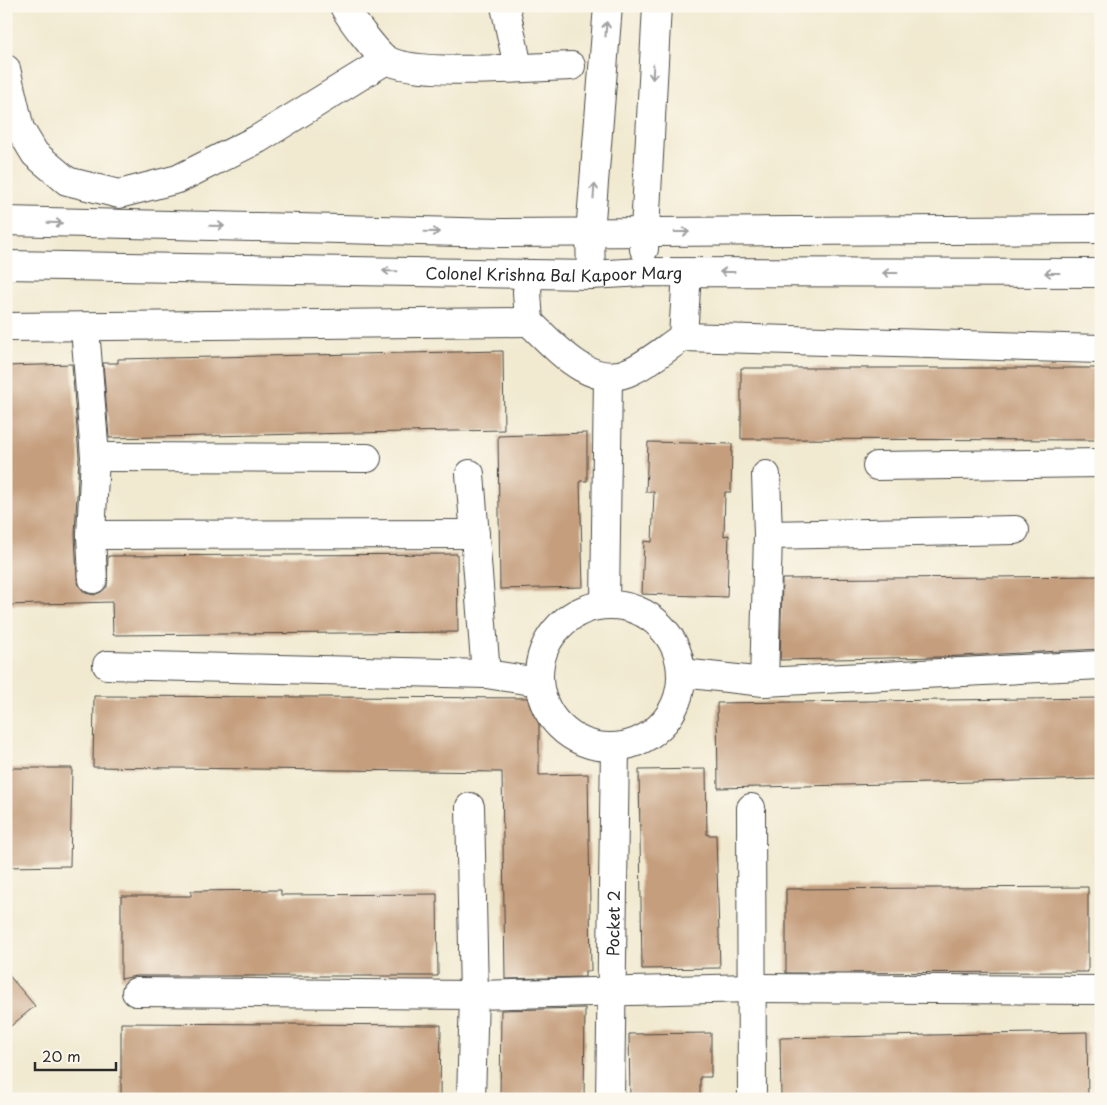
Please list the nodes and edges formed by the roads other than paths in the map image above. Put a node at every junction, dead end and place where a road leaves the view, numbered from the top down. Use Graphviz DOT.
graph roads {
  1 [pos="344,6"];
  2 [pos="505,6"];
  3 [pos="608,6"];
  4 [pos="657,6"];
  5 [pos="386,60"];
  6 [pos="571,66"];
  7 [pos="518,67"];
  8 [pos="6,69"];
  9 [pos="6,221"];
  10 [pos="1101,229"];
  11 [pos="644,232"];
  12 [pos="590,233"];
  13 [pos="6,265"];
  14 [pos="643,272"];
  15 [pos="688,272"];
  16 [pos="1101,273"];
  17 [pos="528,274"];
  18 [pos="591,275"];
  19 [pos="529,322"];
  20 [pos="6,327"];
  21 [pos="85,328"];
  22 [pos="683,337"];
  23 [pos="1101,349"];
  24 [pos="608,376"];
  25 [pos="95,457"];
  26 [pos="367,458"];
  27 [pos="1101,463"];
  28 [pos="877,466"];
  29 [pos="470,474"];
  30 [pos="766,475"];
  31 [pos="1015,530"];
  32 [pos="475,534"];
  33 [pos="91,535"];
  34 [pos="768,535"];
  35 [pos="93,579"];
  36 [pos="605,605"];
  37 [pos="107,665"];
  38 [pos="1101,665"];
  39 [pos="682,673"];
  40 [pos="486,674"];
  41 [pos="539,682"];
  42 [pos="764,682"];
  43 [pos="615,747"];
  44 [pos="470,807"];
  45 [pos="752,808"];
  46 [pos="751,988"];
  47 [pos="1101,990"];
  48 [pos="136,992"];
  49 [pos="611,992"];
  50 [pos="474,995"];
  51 [pos="471,1099"];
  52 [pos="610,1099"];
  53 [pos="752,1099"];
  1 -- 5 [label="street"];
  2 -- 7 [label="street"];
  12 -- 3 [label="street, one-way"];
  4 -- 11 [label="street, one-way"];
  5 -- 7 [label="street"];
  5 -- 8 [label="street"];
  6 -- 7 [label="street"];
  9 -- 12 [label="street, one-way"];
  11 -- 10 [label="street, one-way"];
  11 -- 12 [label="street"];
  11 -- 14 [label="street"];
  12 -- 18 [label="street"];
  17 -- 13 [label="street, Colonel Krishna Bal Kapoor Marg, one-way"];
  14 -- 15 [label="street, Colonel Krishna Bal Kapoor Marg"];
  14 -- 18 [label="street, Colonel Krishna Bal Kapoor Marg"];
  16 -- 15 [label="street, Colonel Krishna Bal Kapoor Marg, one-way"];
  15 -- 22 [label="street"];
  17 -- 18 [label="street, Colonel Krishna Bal Kapoor Marg"];
  17 -- 19 [label="street"];
  19 -- 21 [label="street"];
  19 -- 24 [label="street"];
  20 -- 21 [label="street"];
  21 -- 25 [label="street"];
  22 -- 23 [label="street"];
  22 -- 24 [label="street"];
  24 -- 36 [label="street"];
  25 -- 26 [label="street"];
  25 -- 33 [label="street"];
  27 -- 28 [label="street"];
  29 -- 32 [label="street"];
  30 -- 34 [label="street"];
  31 -- 34 [label="street"];
  32 -- 33 [label="street"];
  32 -- 40 [label="street"];
  33 -- 35 [label="street"];
  34 -- 42 [label="street"];
  36 -- 39 [label="street"];
  36 -- 41 [label="street"];
  37 -- 40 [label="street"];
  38 -- 42 [label="street"];
  39 -- 42 [label="street"];
  39 -- 43 [label="street"];
  40 -- 41 [label="street"];
  41 -- 43 [label="street"];
  43 -- 49 [label="street, Pocket 2"];
  44 -- 50 [label="street"];
  45 -- 46 [label="street"];
  46 -- 47 [label="street"];
  46 -- 49 [label="street"];
  46 -- 53 [label="street"];
  48 -- 50 [label="street"];
  49 -- 50 [label="street"];
  49 -- 52 [label="street, Pocket 2"];
  50 -- 51 [label="street"];
}
